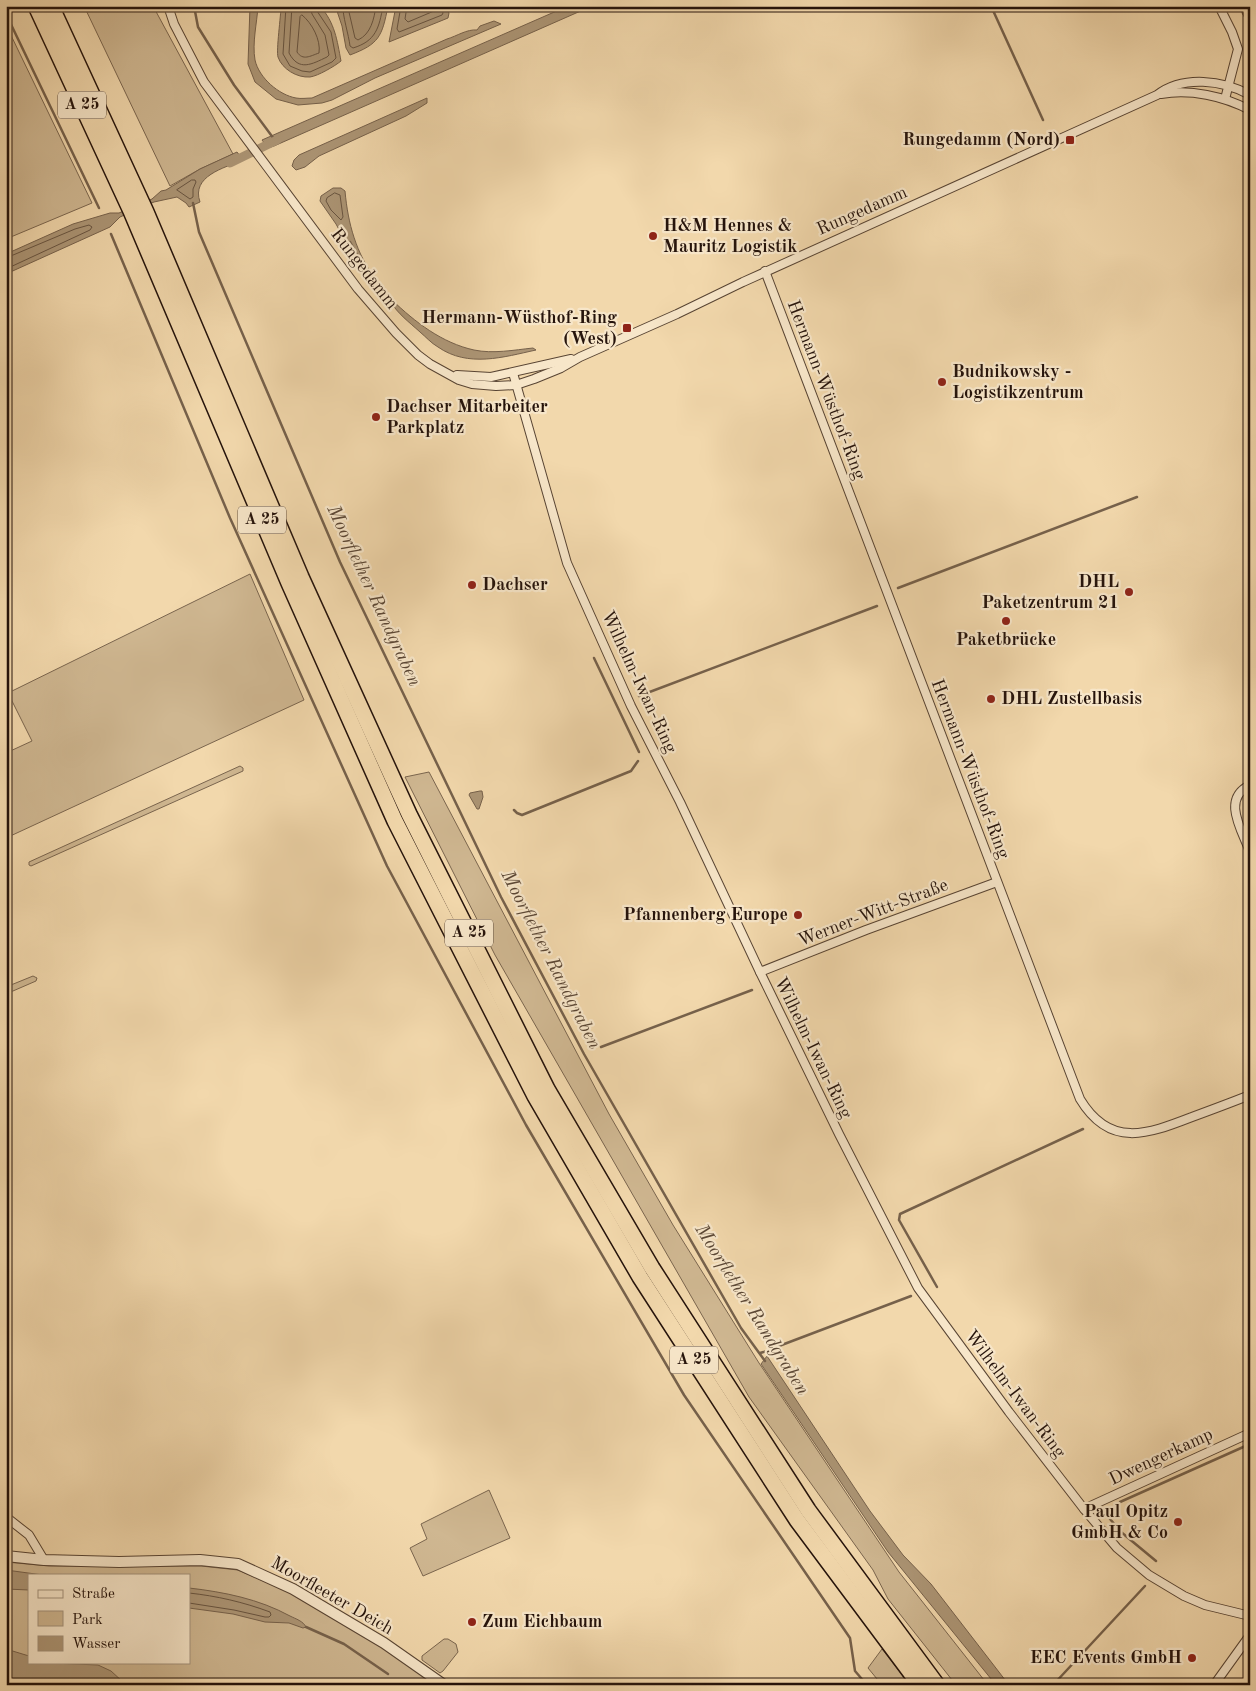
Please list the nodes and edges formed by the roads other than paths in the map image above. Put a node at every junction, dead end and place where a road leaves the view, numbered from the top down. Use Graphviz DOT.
graph roads {
  1 [pos="36,6"];
  2 [pos="51,6"];
  3 [pos="168,6"];
  4 [pos="1218,6"];
  5 [pos="1229,86"];
  6 [pos="1157,95"];
  7 [pos="1250,95"];
  8 [pos="1225,99"];
  9 [pos="1250,110"];
  10 [pos="134,200"];
  11 [pos="140,215"];
  12 [pos="765,272"];
  13 [pos="580,357"];
  14 [pos="446,372"];
  15 [pos="513,373"];
  16 [pos="516,385"];
  17 [pos="1250,785"];
  18 [pos="1250,852"];
  19 [pos="998,882"];
  20 [pos="760,972"];
  21 [pos="1250,1096"];
  22 [pos="1250,1433"];
  23 [pos="1084,1509"];
  24 [pos="6,1517"];
  25 [pos="6,1556"];
  26 [pos="44,1560"];
  27 [pos="1250,1616"];
  28 [pos="1250,1635"];
  29 [pos="444,1685"];
  30 [pos="920,1685"];
  31 [pos="937,1685"];
  32 [pos="1214,1685"];
  1 -- 10 [label="highway, A 25"];
  2 -- 10 [label="highway, A 25"];
  3 -- 14 [label="street, Rungedamm"];
  4 -- 5 [label="street"];
  5 -- 6 [label="street, Rungedamm"];
  5 -- 7 [label="street, Rungedamm"];
  5 -- 8 [label="street"];
  6 -- 8 [label="street, Rungedamm"];
  6 -- 12 [label="street, Rungedamm"];
  8 -- 9 [label="street, Rungedamm"];
  10 -- 11 [label="highway, A 25"];
  11 -- 30 [label="highway, A 25"];
  11 -- 31 [label="highway, A 25"];
  12 -- 13 [label="street, Rungedamm"];
  12 -- 19 [label="street, Hermann-Wüsthof-Ring"];
  13 -- 15 [label="street, Rungedamm"];
  13 -- 16 [label="street, Rungedamm"];
  14 -- 15 [label="street, Rungedamm"];
  14 -- 16 [label="street, Rungedamm"];
  15 -- 16 [label="street, Wilhelm-Iwan-Ring"];
  16 -- 20 [label="street, Wilhelm-Iwan-Ring"];
  17 -- 18 [label="street"];
  19 -- 20 [label="street, Werner-Witt-Straße"];
  19 -- 21 [label="street, Hermann-Wüsthof-Ring"];
  20 -- 23 [label="street, Wilhelm-Iwan-Ring"];
  22 -- 23 [label="street, Dwengerkamp"];
  23 -- 27 [label="street, Wilhelm-Iwan-Ring"];
  24 -- 26 [label="street"];
  25 -- 26 [label="street, Moorfleeter Deich"];
  26 -- 29 [label="street, Moorfleeter Deich"];
  28 -- 32 [label="street"];
}
